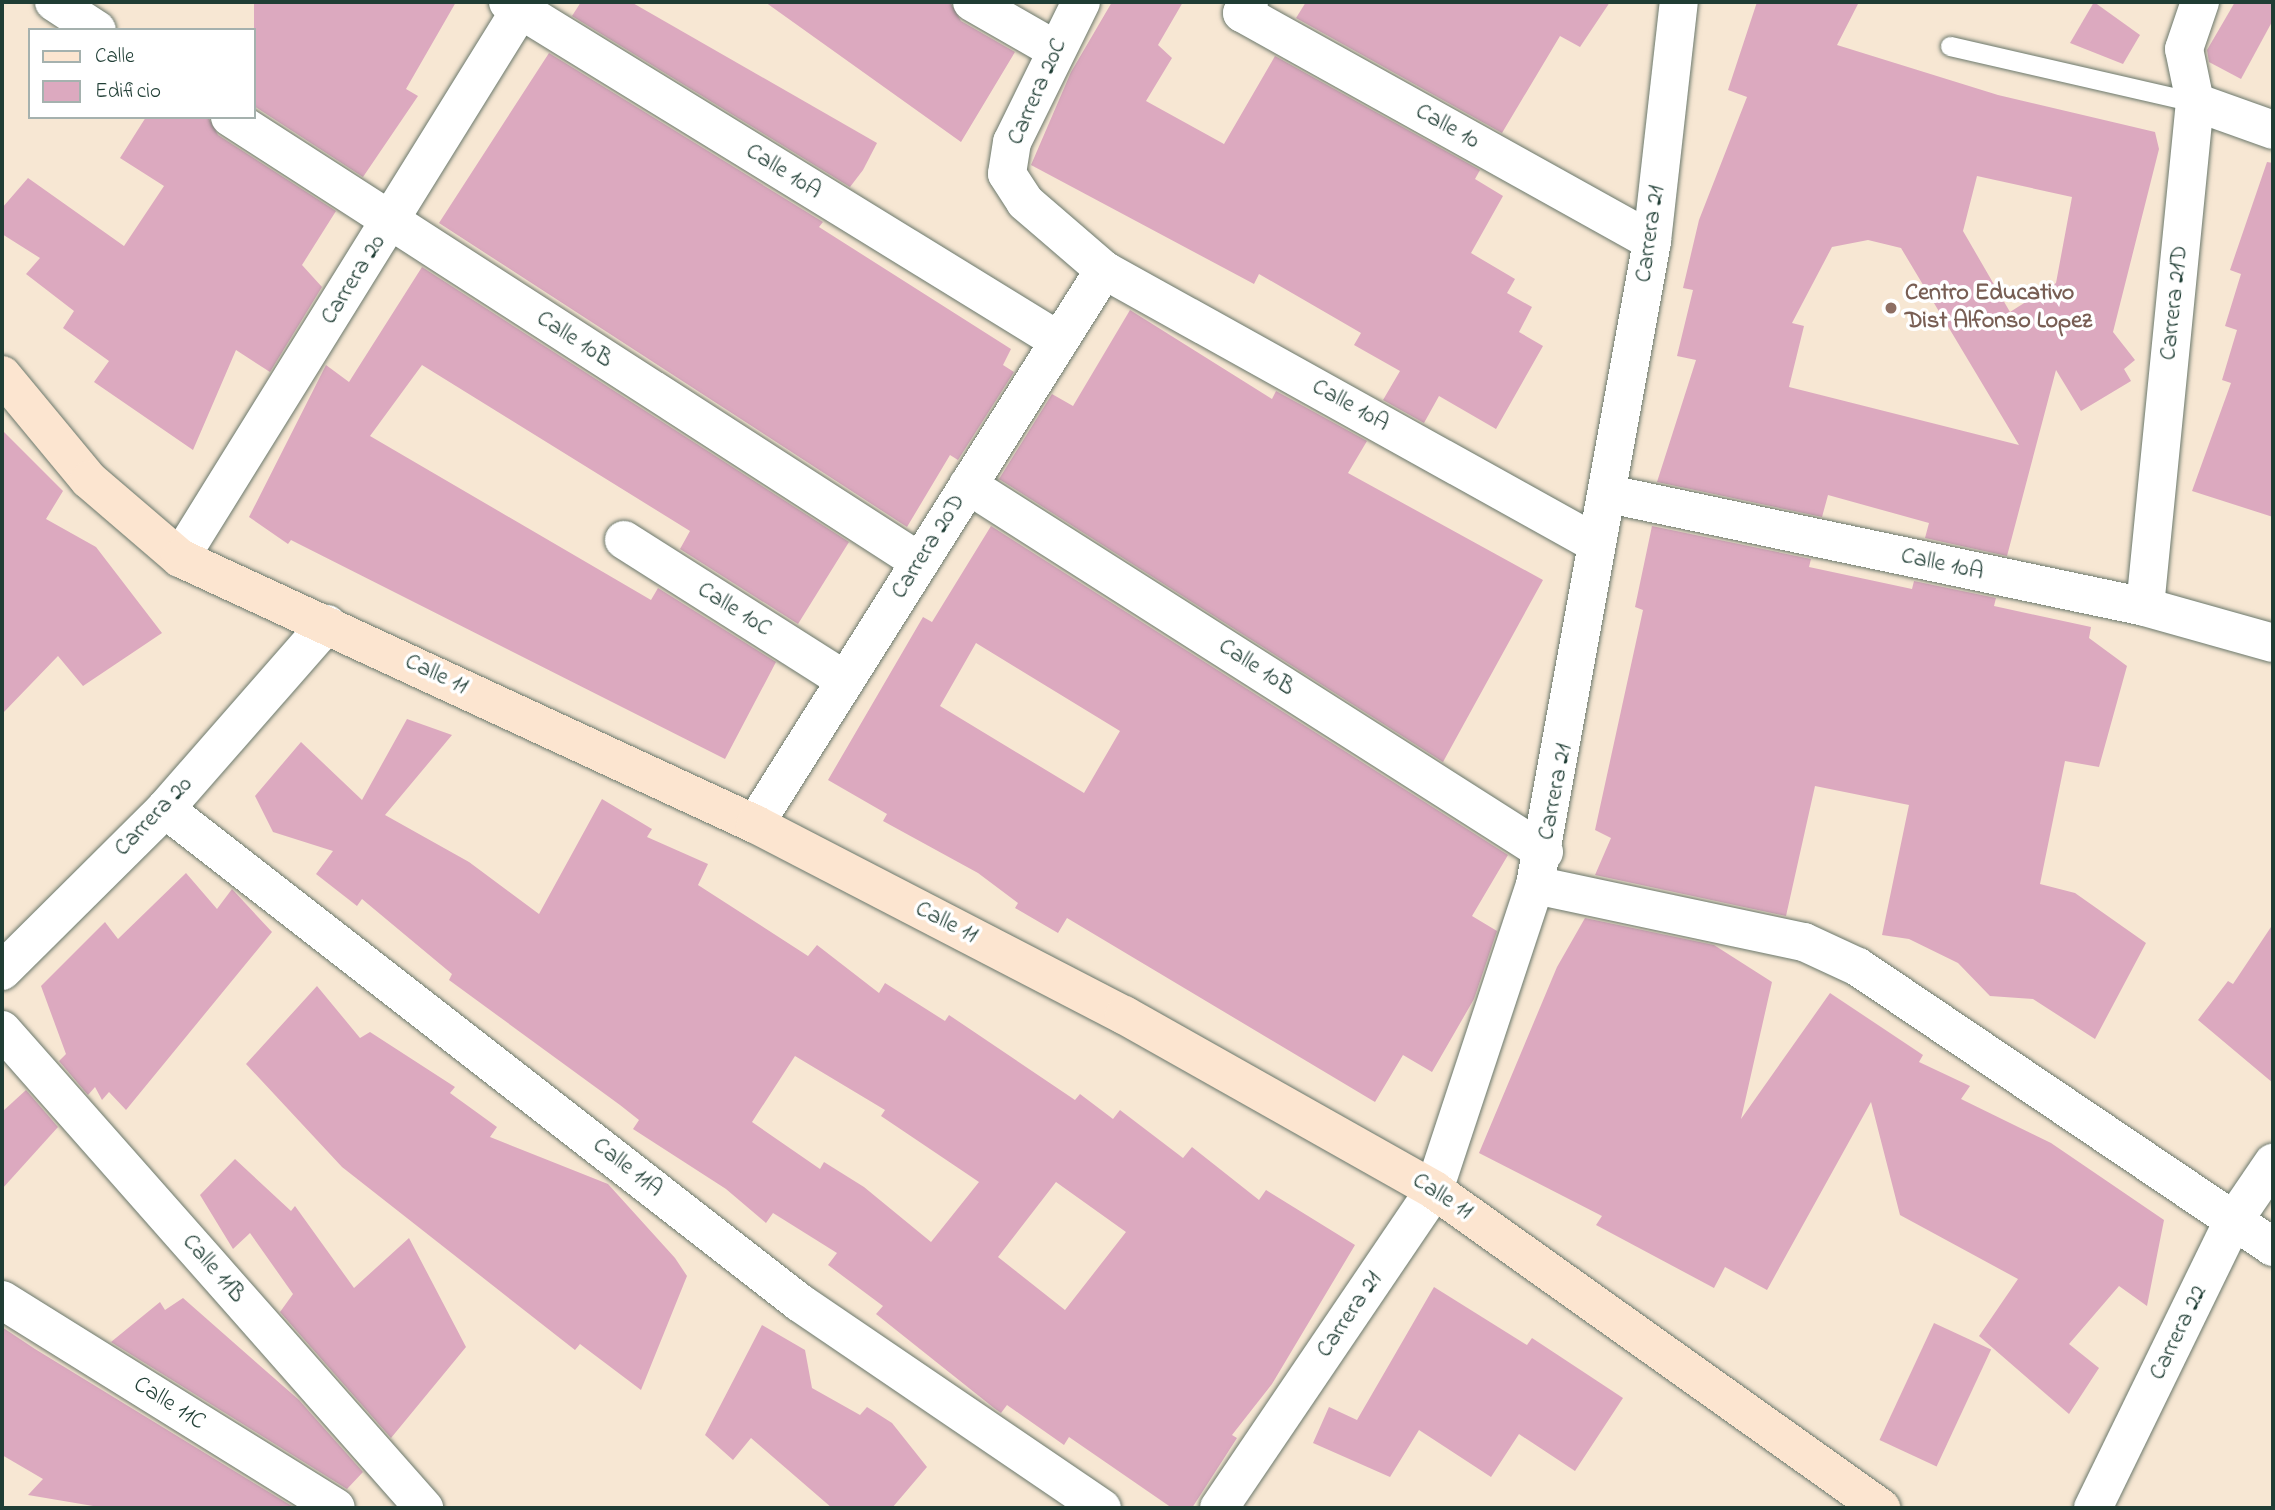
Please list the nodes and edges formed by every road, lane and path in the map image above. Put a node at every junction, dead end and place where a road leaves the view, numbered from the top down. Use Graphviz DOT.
graph roads {
  1 [pos="54,2"];
  2 [pos="972,2"];
  3 [pos="1081,2"];
  4 [pos="1679,2"];
  5 [pos="2200,2"];
  6 [pos="518,5"];
  7 [pos="1246,8"];
  8 [pos="94,28"];
  9 [pos="1950,46"];
  10 [pos="1054,49"];
  11 [pos="2195,102"];
  12 [pos="233,119"];
  13 [pos="2273,130"];
  14 [pos="390,222"];
  15 [pos="1652,241"];
  16 [pos="1104,270"];
  17 [pos="1059,341"];
  18 [pos="2,375"];
  19 [pos="968,485"];
  20 [pos="1609,494"];
  21 [pos="624,540"];
  22 [pos="1595,542"];
  23 [pos="180,558"];
  24 [pos="920,562"];
  25 [pos="2145,607"];
  26 [pos="327,624"];
  27 [pos="2273,643"];
  28 [pos="845,680"];
  29 [pos="165,809"];
  30 [pos="755,824"];
  31 [pos="1540,869"];
  32 [pos="2,971"];
  33 [pos="2,1030"];
  34 [pos="2273,1163"];
  35 [pos="1434,1190"];
  36 [pos="2232,1223"];
  37 [pos="2273,1247"];
  38 [pos="2,1300"];
  39 [pos="336,1508"];
  40 [pos="424,1508"];
  41 [pos="1102,1508"];
  42 [pos="1219,1508"];
  43 [pos="1881,1508"];
  44 [pos="2093,1508"];
  1 -- 8 [label="street"];
  2 -- 10 [label="street"];
  3 -- 10 [label="street, Carrera 20C"];
  4 -- 15 [label="street, Carrera 21"];
  5 -- 11 [label="street, Carrera 21D"];
  6 -- 14 [label="street, Carrera 20"];
  6 -- 17 [label="street, Calle 10A"];
  7 -- 15 [label="street, Calle 10"];
  9 -- 11 [label="lane"];
  10 -- 16 [label="street, Carrera 20C"];
  11 -- 13 [label="street"];
  11 -- 25 [label="street, Carrera 21D"];
  12 -- 14 [label="street, Calle 10B"];
  14 -- 23 [label="street, Carrera 20"];
  14 -- 24 [label="street, Calle 10B"];
  15 -- 20 [label="street, Carrera 21"];
  16 -- 17 [label="street, Carrera 20D"];
  16 -- 22 [label="street, Calle 10A"];
  17 -- 19 [label="street, Carrera 20D"];
  18 -- 23 [label="street, Calle 11"];
  19 -- 24 [label="street, Carrera 20D"];
  19 -- 31 [label="street, Calle 10B"];
  20 -- 22 [label="street, Carrera 21"];
  20 -- 25 [label="street, Calle 10A"];
  21 -- 28 [label="street, Calle 10C"];
  22 -- 31 [label="street, Carrera 21"];
  23 -- 26 [label="street, Calle 11"];
  24 -- 28 [label="street, Carrera 20D"];
  25 -- 27 [label="street, Calle 10A"];
  26 -- 29 [label="street, Carrera 20"];
  26 -- 30 [label="street, Calle 11"];
  28 -- 30 [label="street, Carrera 20D"];
  29 -- 32 [label="street, Carrera 20"];
  29 -- 41 [label="street, Calle 11A"];
  30 -- 35 [label="street, Calle 11"];
  31 -- 35 [label="street, Carrera 21"];
  31 -- 36 [label="street"];
  33 -- 40 [label="street, Calle 11B"];
  34 -- 36 [label="street, Carrera 22"];
  35 -- 42 [label="street, Carrera 21"];
  35 -- 43 [label="street, Calle 11"];
  36 -- 37 [label="street"];
  36 -- 44 [label="street, Carrera 22"];
  38 -- 39 [label="street, Calle 11C"];
}
